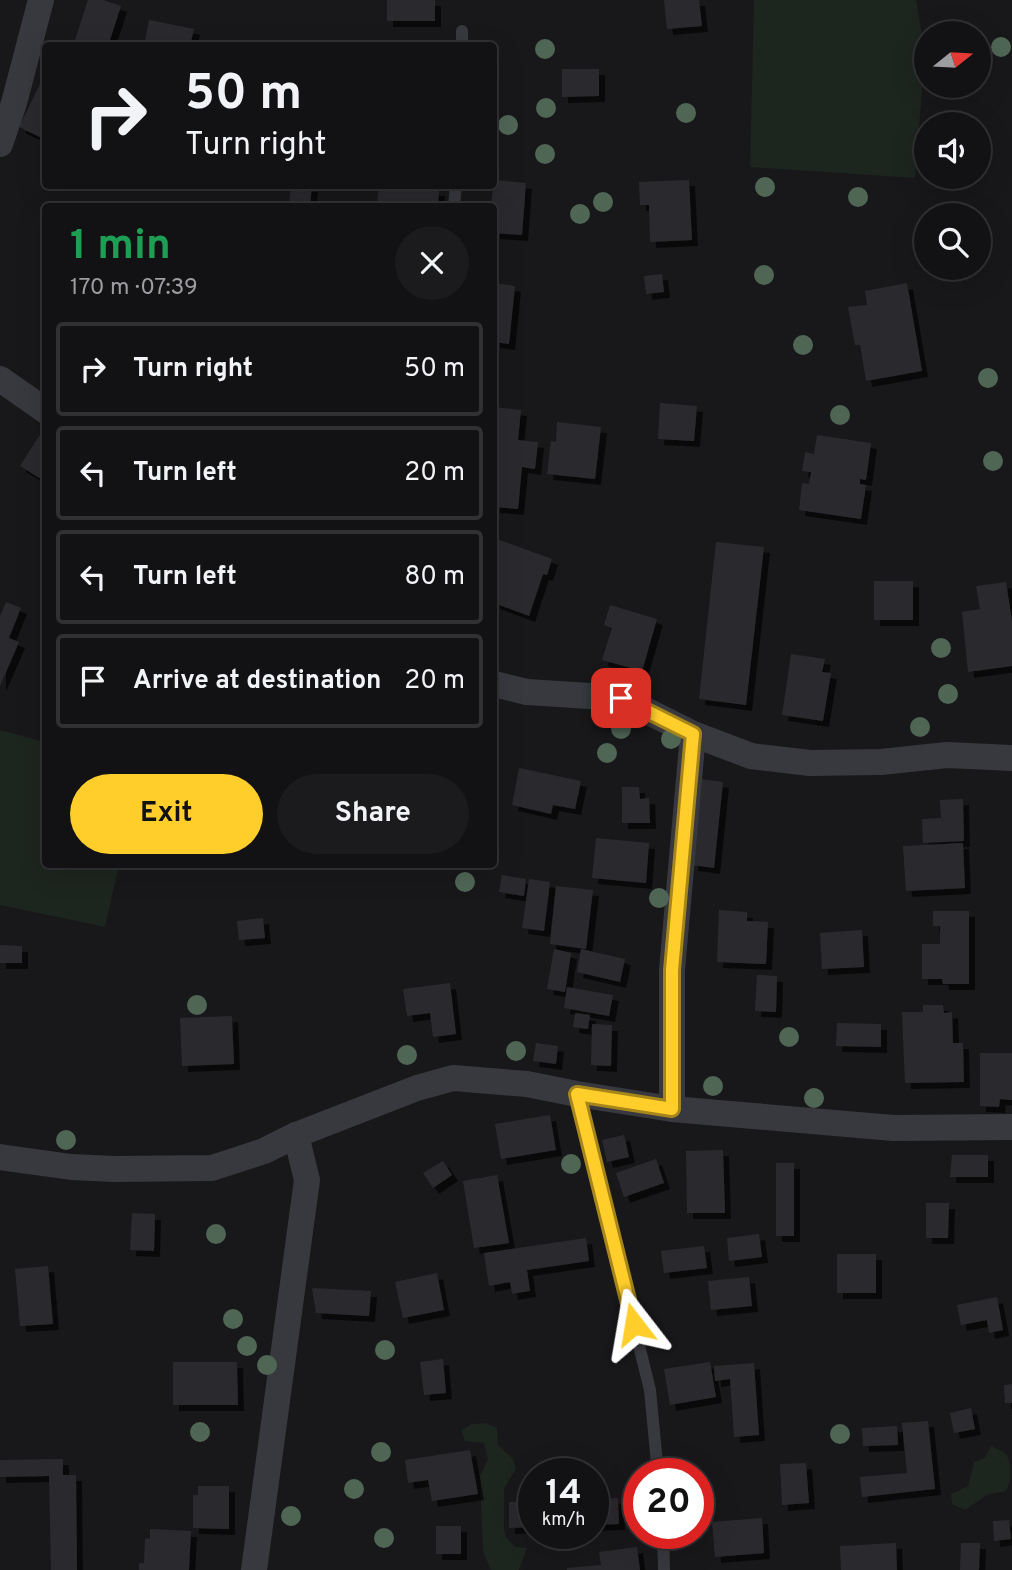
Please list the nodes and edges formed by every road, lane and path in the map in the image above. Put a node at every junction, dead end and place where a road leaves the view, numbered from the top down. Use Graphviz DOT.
graph roads {
  1 [pos="41,0"];
  2 [pos="463,31"];
  3 [pos="462,42"];
  4 [pos="0,144"];
  5 [pos="0,379"];
  6 [pos="42,408"];
  7 [pos="497,685"];
  8 [pos="693,734"];
  9 [pos="1012,758"];
  10 [pos="577,1094"];
  11 [pos="672,1109"];
  12 [pos="1012,1127"];
  13 [pos="296,1135"];
  14 [pos="0,1157"];
  15 [pos="656,1458"];
  16 [pos="663,1549"];
  17 [pos="254,1570"];
  18 [pos="664,1570"];
  1 -- 4 [label="street"];
  2 -- 3 [label="lane"];
  5 -- 6 [label="street"];
  7 -- 8 [label="street"];
  8 -- 9 [label="street"];
  8 -- 11 [label="street"];
  10 -- 11 [label="street"];
  10 -- 13 [label="street"];
  10 -- 15 [label="lane"];
  11 -- 12 [label="street"];
  13 -- 14 [label="street"];
  13 -- 17 [label="street"];
  16 -- 18 [label="lane"];
}
